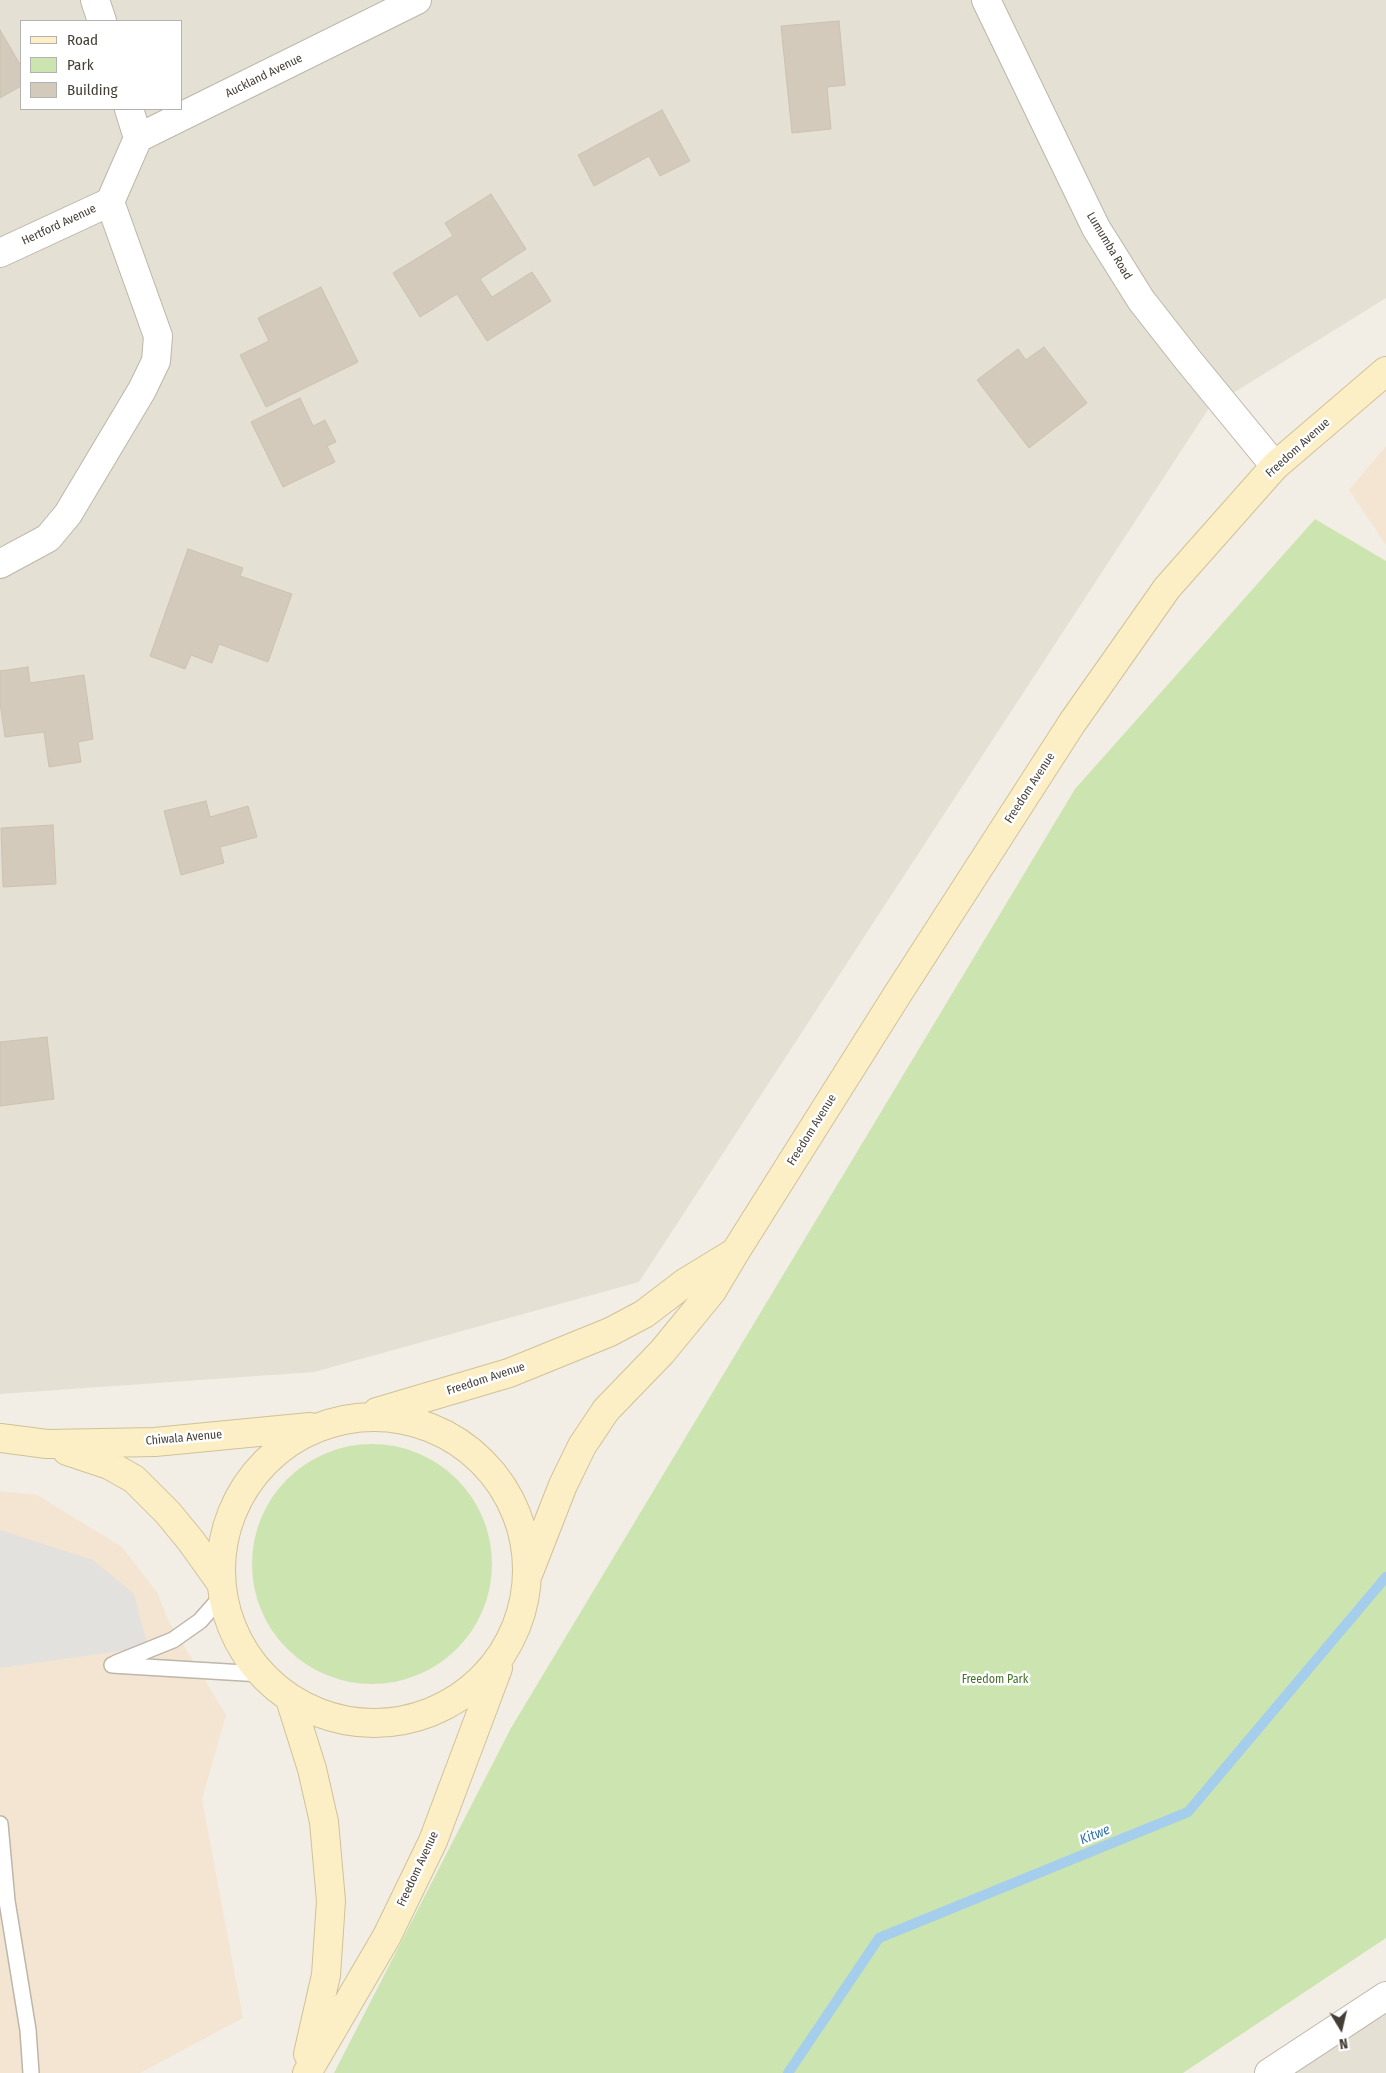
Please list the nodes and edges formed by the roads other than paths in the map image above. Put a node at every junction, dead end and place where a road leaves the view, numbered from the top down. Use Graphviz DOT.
graph roads {
  1 [pos="95,0"];
  2 [pos="417,0"];
  3 [pos="986,0"];
  4 [pos="102,20"];
  5 [pos="129,110"];
  6 [pos="138,138"];
  7 [pos="110,202"];
  8 [pos="0,253"];
  9 [pos="1386,371"];
  10 [pos="1275,466"];
  11 [pos="0,564"];
  12 [pos="734,1254"];
  13 [pos="362,1416"];
  14 [pos="321,1426"];
  15 [pos="0,1438"];
  16 [pos="47,1444"];
  17 [pos="529,1572"];
  18 [pos="221,1590"];
  19 [pos="504,1653"];
  20 [pos="261,1674"];
  21 [pos="290,1699"];
  22 [pos="0,1824"];
  23 [pos="1386,1996"];
  24 [pos="31,2073"];
  25 [pos="305,2073"];
  26 [pos="1269,2073"];
  1 -- 4 [label="street"];
  2 -- 6 [label="street, Auckland Avenue"];
  3 -- 10 [label="street, Lumumba Road"];
  5 -- 6 [label="street"];
  6 -- 7 [label="street, Hertford Avenue"];
  7 -- 8 [label="street, Hertford Avenue"];
  7 -- 11 [label="street"];
  9 -- 10 [label="main road, Freedom Avenue"];
  10 -- 12 [label="main road, Freedom Avenue"];
  12 -- 13 [label="main road, Freedom Avenue"];
  12 -- 17 [label="main road, Freedom Avenue"];
  13 -- 14 [label="main road, Freedom Avenue"];
  13 -- 17 [label="main road"];
  14 -- 16 [label="main road, Chiwala Avenue"];
  14 -- 18 [label="main road"];
  15 -- 16 [label="main road, Chiwala Avenue"];
  16 -- 18 [label="main road, Chiwala Avenue"];
  17 -- 19 [label="main road"];
  18 -- 20 [label="main road"];
  18 -- 20 [label="lane"];
  19 -- 21 [label="main road"];
  19 -- 25 [label="main road, Freedom Avenue"];
  20 -- 21 [label="main road"];
  21 -- 25 [label="main road, Freedom Avenue"];
  22 -- 24 [label="lane"];
  23 -- 26 [label="street"];
}
